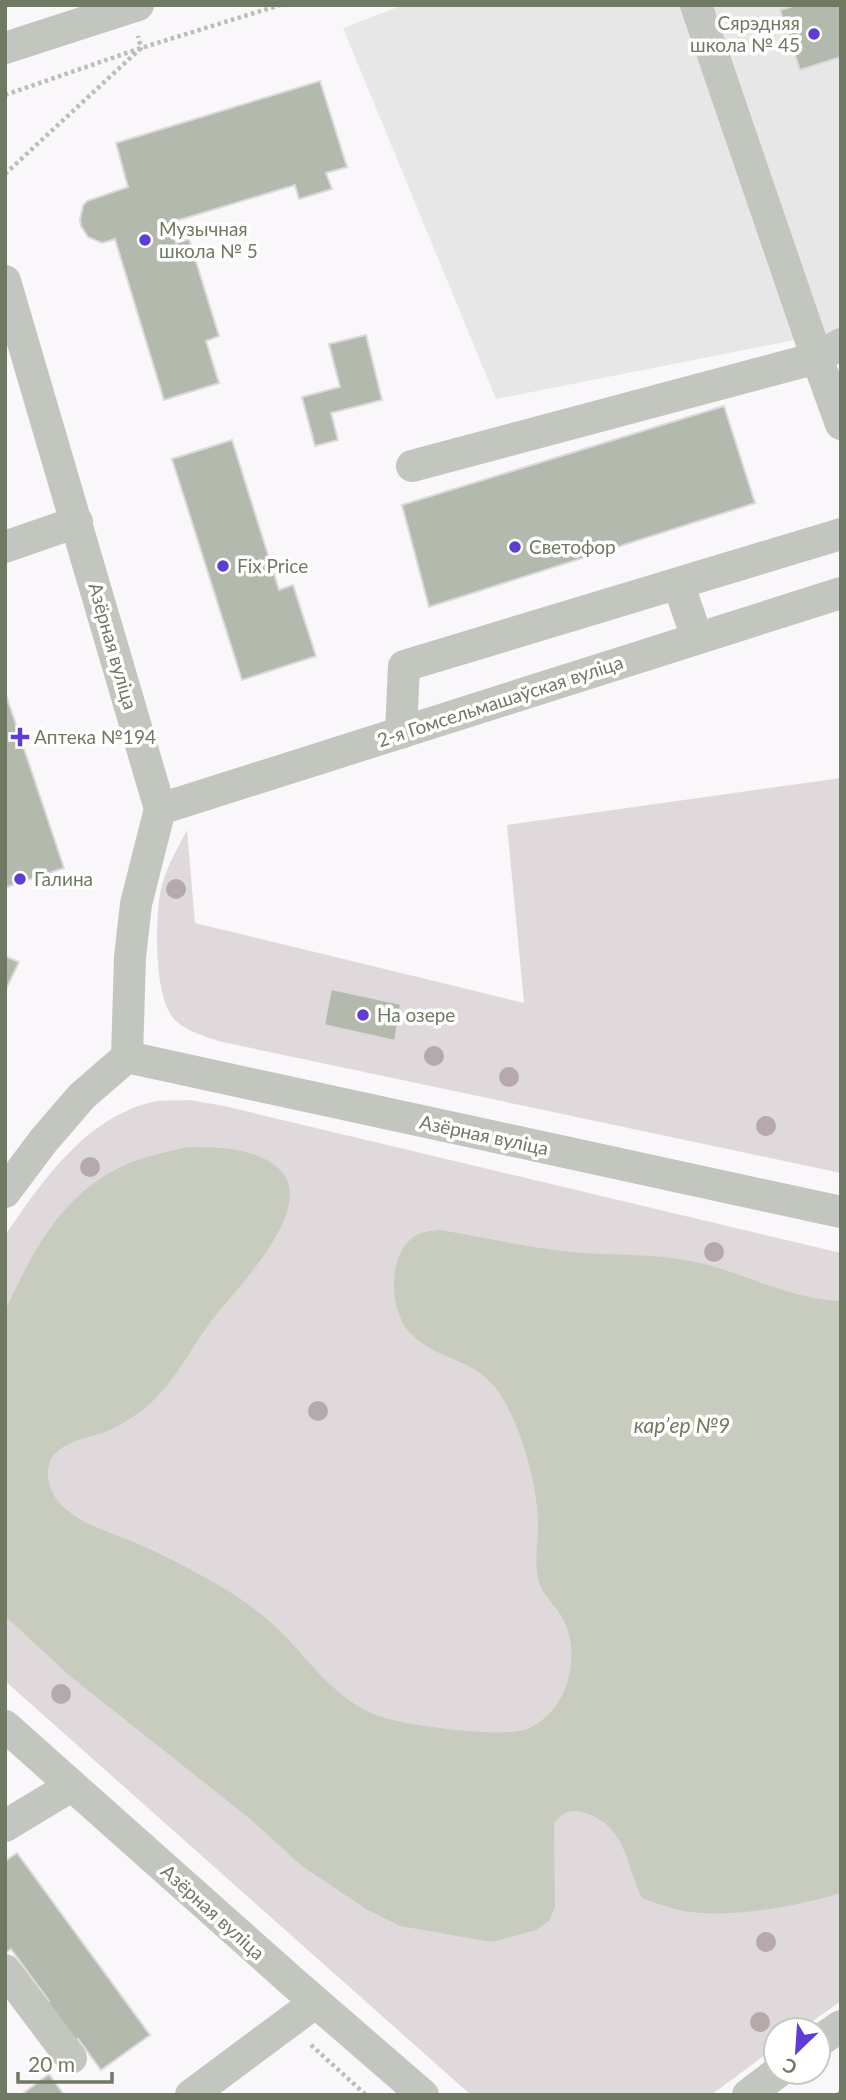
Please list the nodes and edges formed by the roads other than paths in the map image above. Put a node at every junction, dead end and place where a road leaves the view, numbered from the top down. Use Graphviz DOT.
graph roads {
  1 [pos="138,5"];
  2 [pos="696,5"];
  3 [pos="5,48"];
  4 [pos="5,281"];
  5 [pos="829,351"];
  6 [pos="841,424"];
  7 [pos="412,466"];
  8 [pos="77,522"];
  9 [pos="841,534"];
  10 [pos="5,547"];
  11 [pos="678,583"];
  12 [pos="841,593"];
  13 [pos="697,638"];
  14 [pos="401,733"];
  15 [pos="160,808"];
  16 [pos="127,1057"];
  17 [pos="5,1192"];
  18 [pos="841,1212"];
  19 [pos="5,1726"];
  20 [pos="71,1786"];
  21 [pos="5,1826"];
  22 [pos="5,1970"];
  23 [pos="316,2002"];
  24 [pos="71,2058"];
  25 [pos="762,2084"];
  26 [pos="191,2095"];
  27 [pos="424,2095"];
  28 [pos="748,2095"];
  1 -- 3 [label="street"];
  2 -- 5 [label="street"];
  4 -- 8 [label="street, Азёрная вуліца"];
  5 -- 6 [label="street"];
  5 -- 7 [label="street"];
  8 -- 10 [label="street"];
  8 -- 15 [label="street, Азёрная вуліца"];
  9 -- 11 [label="street"];
  11 -- 13 [label="street"];
  11 -- 14 [label="street"];
  12 -- 13 [label="street, 2-я Гомсельмашаўская вуліца"];
  13 -- 14 [label="street, 2-я Гомсельмашаўская вуліца"];
  14 -- 15 [label="street, 2-я Гомсельмашаўская вуліца"];
  15 -- 16 [label="street"];
  16 -- 17 [label="street"];
  16 -- 18 [label="street, Азёрная вуліца"];
  19 -- 20 [label="street, Азёрная вуліца"];
  20 -- 21 [label="street"];
  20 -- 23 [label="street, Азёрная вуліца"];
  22 -- 24 [label="street"];
  23 -- 26 [label="street"];
  23 -- 27 [label="street, Азёрная вуліца"];
  25 -- 28 [label="street"];
}
